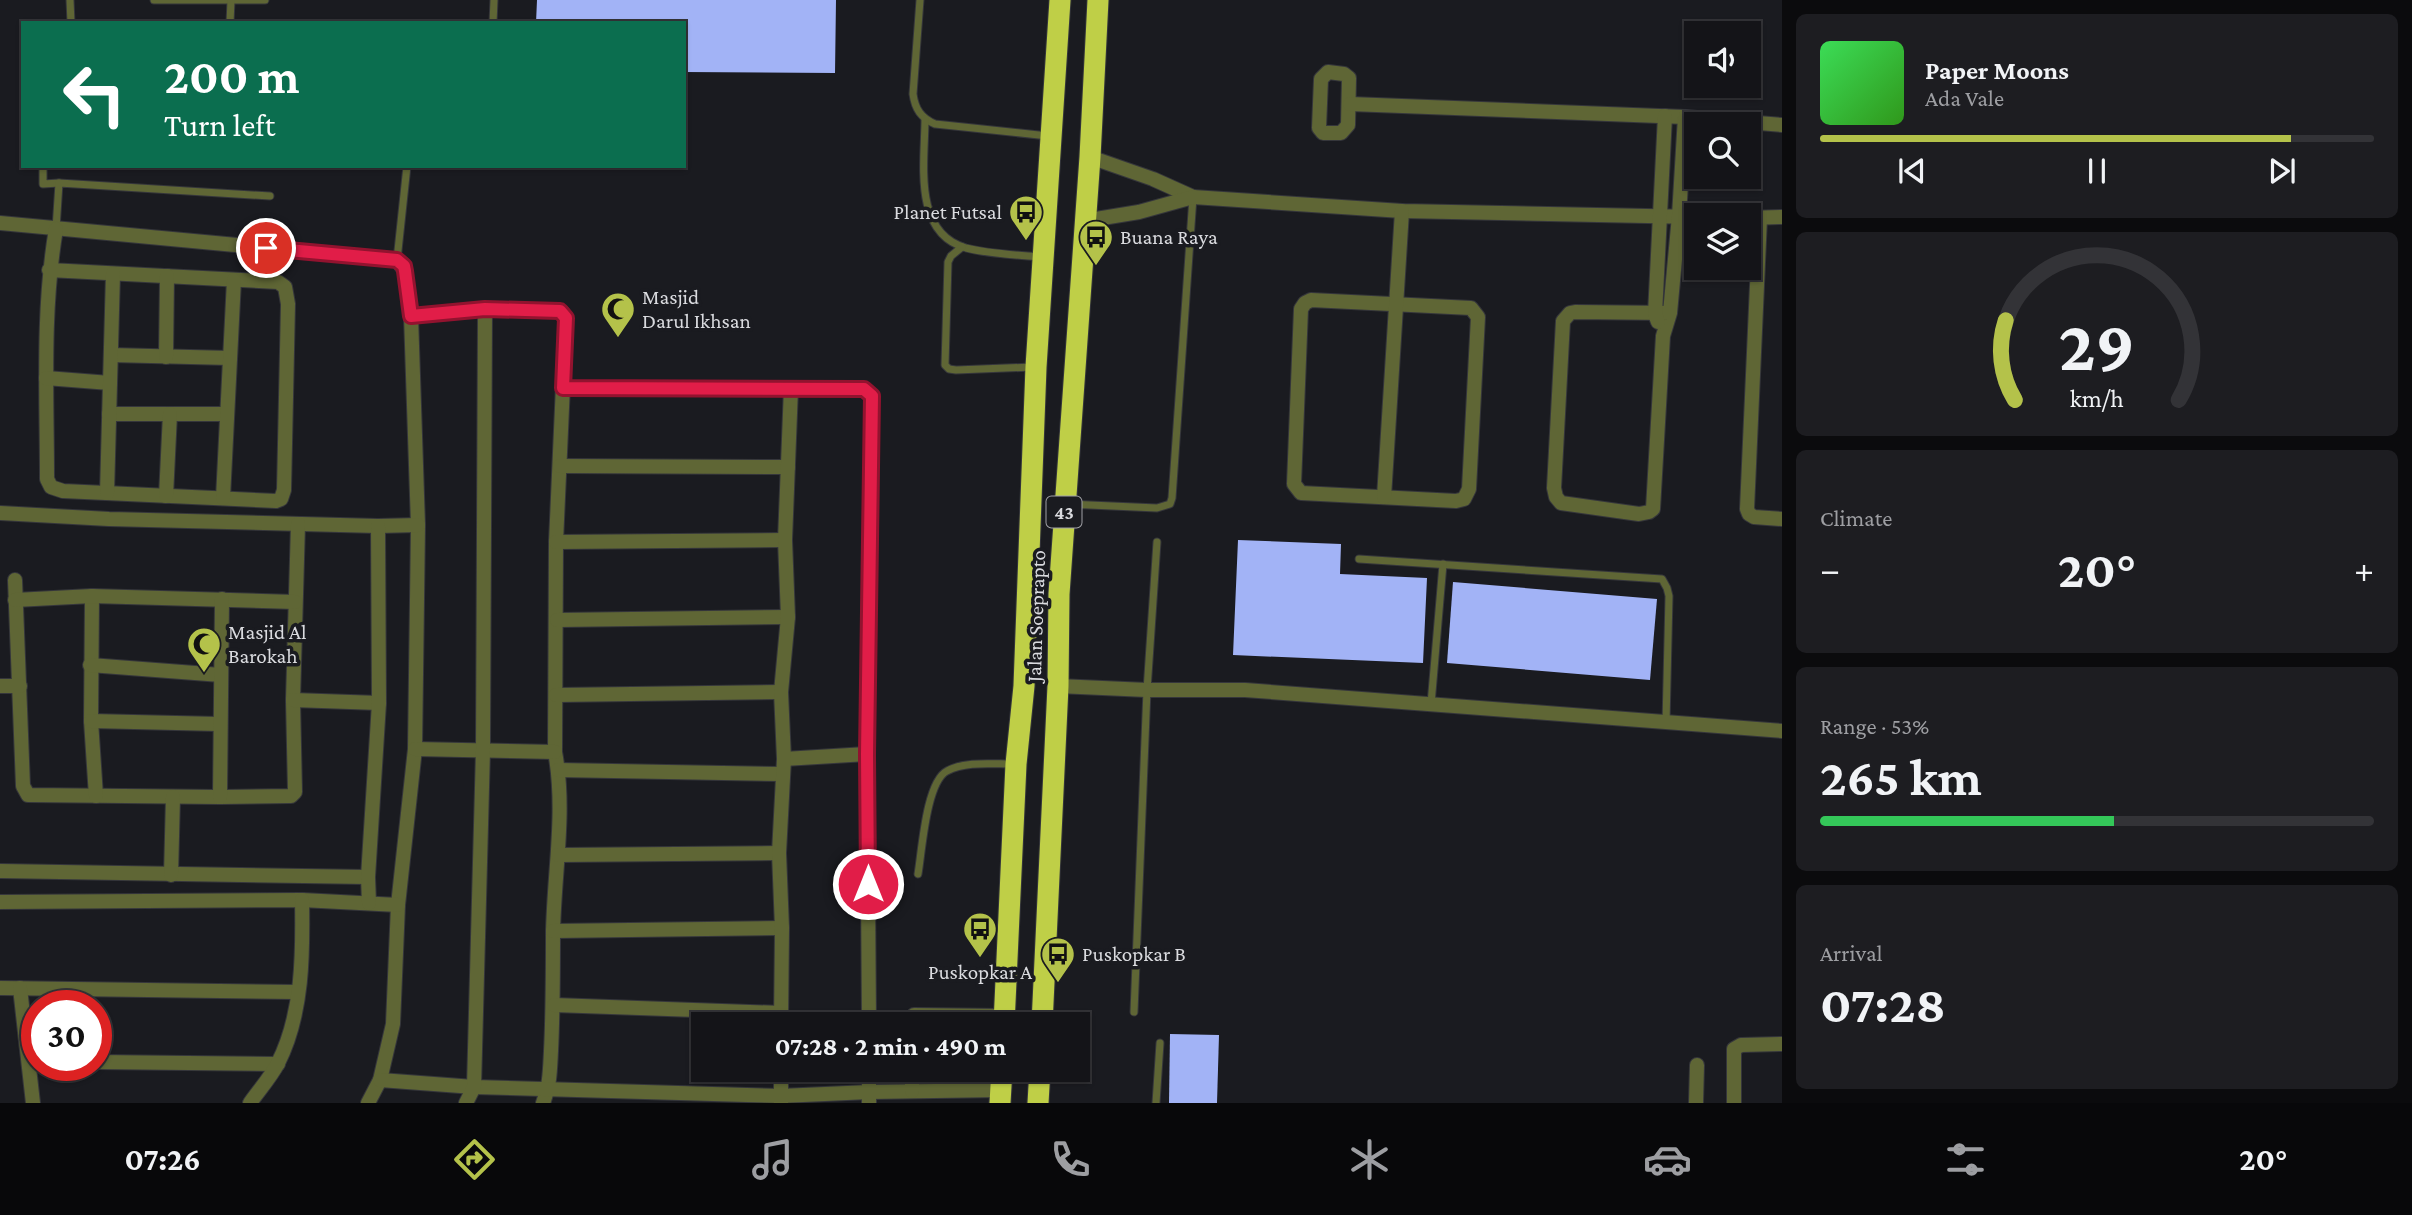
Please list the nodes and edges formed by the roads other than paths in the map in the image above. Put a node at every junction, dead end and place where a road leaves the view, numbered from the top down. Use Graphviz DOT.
graph roads {
  1 [pos="71,0"];
  2 [pos="154,0"];
  3 [pos="231,0"];
  4 [pos="265,0"];
  5 [pos="494,0"];
  6 [pos="920,0"];
  7 [pos="1060,0"];
  8 [pos="1098,0"];
  9 [pos="71,21"];
  10 [pos="230,21"];
  11 [pos="493,21"];
  12 [pos="1350,104"];
  13 [pos="1665,116"];
  14 [pos="1684,117"];
  15 [pos="925,119"];
  16 [pos="1761,123"];
  17 [pos="1782,125"];
  18 [pos="1684,134"];
  19 [pos="1052,136"];
  20 [pos="1090,157"];
  21 [pos="43,168"];
  22 [pos="407,168"];
  23 [pos="59,183"];
  24 [pos="270,196"];
  25 [pos="1193,197"];
  26 [pos="1402,211"];
  27 [pos="1660,216"];
  28 [pos="1679,216"];
  29 [pos="1684,216"];
  30 [pos="1782,217"];
  31 [pos="1761,218"];
  32 [pos="1084,221"];
  33 [pos="0,223"];
  34 [pos="56,229"];
  35 [pos="962,247"];
  36 [pos="1045,257"];
  37 [pos="397,260"];
  38 [pos="49,270"];
  39 [pos="113,274"];
  40 [pos="167,276"];
  41 [pos="234,280"];
  42 [pos="1753,280"];
  43 [pos="1396,303"];
  44 [pos="485,309"];
  45 [pos="1662,313"];
  46 [pos="411,316"];
  47 [pos="111,355"];
  48 [pos="166,357"];
  49 [pos="230,358"];
  50 [pos="1036,367"];
  51 [pos="46,379"];
  52 [pos="110,383"];
  53 [pos="563,388"];
  54 [pos="791,388"];
  55 [pos="109,414"];
  56 [pos="170,414"];
  57 [pos="227,414"];
  58 [pos="560,466"];
  59 [pos="788,467"];
  60 [pos="107,493"];
  61 [pos="166,496"];
  62 [pos="1384,497"];
  63 [pos="223,498"];
  64 [pos="1065,503"];
  65 [pos="0,513"];
  66 [pos="1782,519"];
  67 [pos="298,524"];
  68 [pos="418,525"];
  69 [pos="378,526"];
  70 [pos="785,540"];
  71 [pos="556,542"];
  72 [pos="1157,542"];
  73 [pos="1359,559"];
  74 [pos="1443,564"];
  75 [pos="15,580"];
  76 [pos="1028,594"];
  77 [pos="1059,594"];
  78 [pos="92,596"];
  79 [pos="222,599"];
  80 [pos="15,600"];
  81 [pos="295,602"];
  82 [pos="788,617"];
  83 [pos="557,620"];
  84 [pos="90,665"];
  85 [pos="221,675"];
  86 [pos="0,686"];
  87 [pos="20,686"];
  88 [pos="1058,686"];
  89 [pos="1147,690"];
  90 [pos="781,692"];
  91 [pos="556,695"];
  92 [pos="293,700"];
  93 [pos="379,703"];
  94 [pos="1431,705"];
  95 [pos="91,721"];
  96 [pos="1666,723"];
  97 [pos="219,724"];
  98 [pos="1782,731"];
  99 [pos="415,749"];
  100 [pos="483,750"];
  101 [pos="555,752"];
  102 [pos="867,754"];
  103 [pos="784,759"];
  104 [pos="1016,764"];
  105 [pos="558,770"];
  106 [pos="782,774"];
  107 [pos="96,796"];
  108 [pos="173,797"];
  109 [pos="220,797"];
  110 [pos="779,853"];
  111 [pos="558,855"];
  112 [pos="0,871"];
  113 [pos="918,874"];
  114 [pos="171,875"];
  115 [pos="368,877"];
  116 [pos="302,900"];
  117 [pos="0,902"];
  118 [pos="369,903"];
  119 [pos="398,905"];
  120 [pos="782,928"];
  121 [pos="553,931"];
  122 [pos="0,988"];
  123 [pos="20,988"];
  124 [pos="297,992"];
  125 [pos="21,994"];
  126 [pos="554,1005"];
  127 [pos="781,1012"];
  128 [pos="869,1012"];
  129 [pos="1004,1012"];
  130 [pos="1043,1012"];
  131 [pos="1133,1012"];
  132 [pos="691,1013"];
  133 [pos="1160,1043"];
  134 [pos="1782,1044"];
  135 [pos="112,1062"];
  136 [pos="278,1064"];
  137 [pos="1697,1065"];
  138 [pos="380,1080"];
  139 [pos="32,1081"];
  140 [pos="781,1082"];
  141 [pos="912,1082"];
  142 [pos="1039,1082"];
  143 [pos="474,1087"];
  144 [pos="549,1088"];
  145 [pos="1001,1088"];
  146 [pos="912,1091"];
  147 [pos="869,1097"];
  148 [pos="781,1100"];
  149 [pos="33,1103"];
  150 [pos="250,1103"];
  151 [pos="368,1103"];
  152 [pos="466,1103"];
  153 [pos="543,1103"];
  154 [pos="1038,1103"];
  155 [pos="1156,1103"];
  156 [pos="1696,1103"];
  157 [pos="1734,1103"];
  1 -- 9 [label="lane"];
  2 -- 3 [label="lane"];
  3 -- 4 [label="lane"];
  3 -- 10 [label="lane"];
  5 -- 11 [label="lane"];
  6 -- 15 [label="lane"];
  7 -- 19 [label="highway, Jalan Soeprapto / 43"];
  8 -- 20 [label="highway, Jalan Soeprapto / 43"];
  12 -- 13 [label="street"];
  13 -- 14 [label="street"];
  13 -- 27 [label="street"];
  15 -- 19 [label="lane"];
  15 -- 35 [label="lane"];
  16 -- 17 [label="street"];
  18 -- 28 [label="street"];
  19 -- 36 [label="highway, Jalan Soeprapto / 43"];
  20 -- 25 [label="street"];
  20 -- 32 [label="highway, Jalan Soeprapto / 43"];
  21 -- 23 [label="lane"];
  22 -- 37 [label="lane"];
  23 -- 24 [label="lane"];
  23 -- 34 [label="lane"];
  25 -- 26 [label="street"];
  25 -- 32 [label="street"];
  25 -- 64 [label="lane"];
  26 -- 27 [label="street"];
  26 -- 43 [label="street"];
  27 -- 28 [label="street"];
  27 -- 45 [label="street"];
  28 -- 29 [label="street"];
  28 -- 45 [label="street"];
  30 -- 31 [label="street"];
  32 -- 64 [label="highway, Jalan Soeprapto / 43"];
  33 -- 34 [label="street"];
  34 -- 37 [label="street"];
  34 -- 38 [label="street"];
  35 -- 36 [label="lane"];
  35 -- 50 [label="lane"];
  36 -- 50 [label="highway, Jalan Soeprapto / 43"];
  37 -- 46 [label="street"];
  38 -- 39 [label="street"];
  38 -- 51 [label="street"];
  39 -- 40 [label="street"];
  39 -- 47 [label="street"];
  40 -- 41 [label="street"];
  40 -- 48 [label="street"];
  41 -- 49 [label="street"];
  41 -- 63 [label="street"];
  42 -- 66 [label="street"];
  43 -- 62 [label="street"];
  43 -- 62 [label="street"];
  43 -- 62 [label="street"];
  44 -- 46 [label="street"];
  44 -- 53 [label="street"];
  44 -- 100 [label="street"];
  45 -- 45 [label="street"];
  46 -- 68 [label="street"];
  47 -- 48 [label="street"];
  47 -- 52 [label="street"];
  48 -- 49 [label="street"];
  49 -- 57 [label="street"];
  50 -- 76 [label="highway, Jalan Soeprapto / 43"];
  51 -- 52 [label="street"];
  51 -- 60 [label="street"];
  52 -- 55 [label="street"];
  53 -- 54 [label="street"];
  53 -- 58 [label="street"];
  54 -- 59 [label="street"];
  54 -- 102 [label="street"];
  55 -- 56 [label="street"];
  55 -- 60 [label="street"];
  56 -- 57 [label="street"];
  56 -- 61 [label="street"];
  57 -- 63 [label="street"];
  58 -- 59 [label="street"];
  58 -- 71 [label="street"];
  59 -- 70 [label="street"];
  60 -- 61 [label="street"];
  61 -- 63 [label="street"];
  64 -- 77 [label="highway, Jalan Soeprapto / 43"];
  65 -- 67 [label="street"];
  67 -- 69 [label="street"];
  67 -- 81 [label="street"];
  68 -- 69 [label="street"];
  68 -- 99 [label="street"];
  69 -- 93 [label="street"];
  70 -- 71 [label="street"];
  70 -- 82 [label="street"];
  71 -- 83 [label="street"];
  72 -- 89 [label="lane"];
  73 -- 74 [label="lane"];
  74 -- 94 [label="lane"];
  74 -- 96 [label="lane"];
  75 -- 80 [label="street"];
  76 -- 77 [label="highway"];
  76 -- 104 [label="highway, Jalan Soeprapto / 43"];
  77 -- 88 [label="highway, Jalan Soeprapto / 43"];
  78 -- 79 [label="street"];
  78 -- 80 [label="street"];
  78 -- 84 [label="street"];
  79 -- 81 [label="street"];
  79 -- 85 [label="street"];
  80 -- 87 [label="street"];
  81 -- 92 [label="street"];
  82 -- 83 [label="street"];
  82 -- 90 [label="street"];
  83 -- 91 [label="street"];
  84 -- 85 [label="street"];
  84 -- 95 [label="street"];
  85 -- 97 [label="street"];
  86 -- 87 [label="street"];
  87 -- 107 [label="street"];
  88 -- 89 [label="street"];
  88 -- 130 [label="highway, Jalan Soeprapto / 43"];
  89 -- 94 [label="street"];
  89 -- 131 [label="lane"];
  90 -- 91 [label="street"];
  90 -- 103 [label="street"];
  91 -- 101 [label="street"];
  92 -- 93 [label="street"];
  92 -- 109 [label="street"];
  93 -- 115 [label="street"];
  94 -- 96 [label="street"];
  95 -- 97 [label="street"];
  95 -- 107 [label="street"];
  96 -- 98 [label="street"];
  97 -- 109 [label="street"];
  99 -- 100 [label="street"];
  99 -- 119 [label="street"];
  100 -- 101 [label="street"];
  100 -- 143 [label="street"];
  101 -- 105 [label="street"];
  102 -- 103 [label="street"];
  102 -- 128 [label="street"];
  103 -- 106 [label="street"];
  104 -- 113 [label="lane"];
  104 -- 129 [label="highway, Jalan Soeprapto / 43"];
  105 -- 106 [label="street"];
  105 -- 111 [label="street"];
  106 -- 110 [label="street"];
  107 -- 108 [label="street"];
  108 -- 109 [label="street"];
  108 -- 114 [label="street"];
  110 -- 111 [label="street"];
  110 -- 120 [label="street"];
  111 -- 121 [label="street"];
  112 -- 114 [label="street"];
  114 -- 115 [label="street"];
  115 -- 118 [label="street"];
  116 -- 117 [label="street"];
  116 -- 118 [label="street"];
  116 -- 124 [label="street"];
  118 -- 119 [label="street"];
  119 -- 138 [label="street"];
  120 -- 121 [label="street"];
  120 -- 127 [label="street"];
  121 -- 126 [label="street"];
  122 -- 123 [label="street"];
  123 -- 124 [label="street"];
  123 -- 125 [label="street"];
  124 -- 136 [label="street"];
  126 -- 132 [label="street"];
  126 -- 144 [label="street"];
  133 -- 155 [label="lane"];
  134 -- 157 [label="street"];
  135 -- 136 [label="street"];
  136 -- 150 [label="street"];
  137 -- 156 [label="street"];
  138 -- 143 [label="street"];
  138 -- 151 [label="street"];
  139 -- 149 [label="street"];
  140 -- 148 [label="street"];
  141 -- 146 [label="street"];
  142 -- 154 [label="highway"];
  143 -- 144 [label="street"];
  143 -- 152 [label="street"];
  144 -- 148 [label="street"];
  144 -- 153 [label="street"];
  145 -- 146 [label="street"];
  146 -- 147 [label="street"];
  147 -- 148 [label="street"];
}
